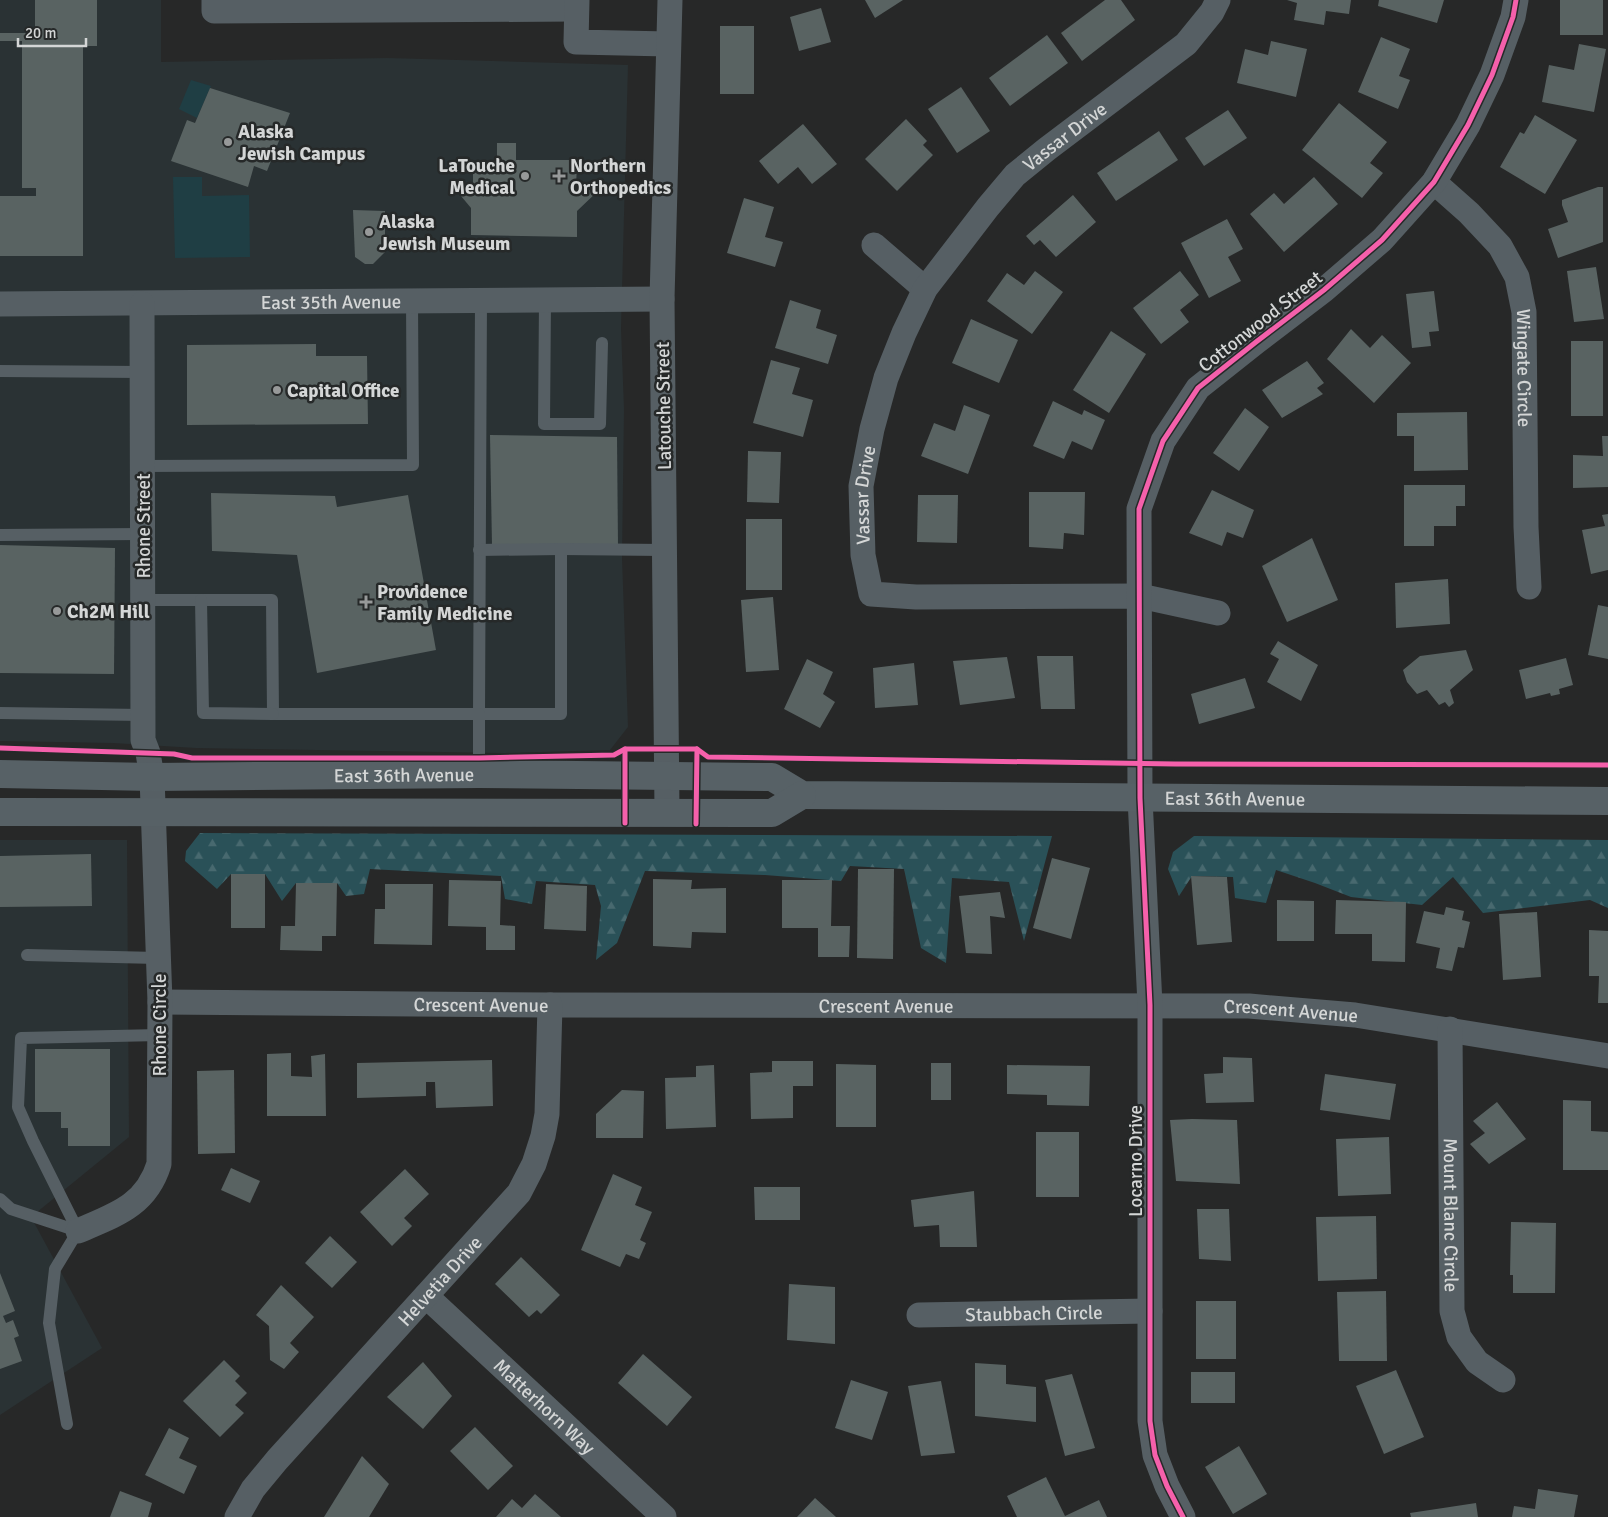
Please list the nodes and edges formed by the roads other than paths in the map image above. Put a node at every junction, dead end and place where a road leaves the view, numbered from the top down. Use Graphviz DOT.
graph roads {
  1 [pos="214,0"];
  2 [pos="670,0"];
  3 [pos="1218,0"];
  4 [pos="1516,0"];
  5 [pos="576,4"];
  6 [pos="668,44"];
  7 [pos="1434,182"];
  8 [pos="874,244"];
  9 [pos="926,289"];
  10 [pos="662,299"];
  11 [pos="481,300"];
  12 [pos="545,300"];
  13 [pos="412,301"];
  14 [pos="0,304"];
  15 [pos="142,304"];
  16 [pos="602,343"];
  17 [pos="0,371"];
  18 [pos="143,372"];
  19 [pos="143,466"];
  20 [pos="143,534"];
  21 [pos="0,535"];
  22 [pos="561,549"];
  23 [pos="480,550"];
  24 [pos="664,550"];
  25 [pos="1528,587"];
  26 [pos="1140,596"];
  27 [pos="143,600"];
  28 [pos="201,600"];
  29 [pos="1218,613"];
  30 [pos="0,713"];
  31 [pos="273,714"];
  32 [pos="479,714"];
  33 [pos="143,715"];
  34 [pos="0,774"];
  35 [pos="479,774"];
  36 [pos="666,775"];
  37 [pos="152,777"];
  38 [pos="802,795"];
  39 [pos="1140,798"];
  40 [pos="1608,801"];
  41 [pos="153,811"];
  42 [pos="0,812"];
  43 [pos="667,812"];
  44 [pos="27,955"];
  45 [pos="158,958"];
  46 [pos="160,1002"];
  47 [pos="550,1005"];
  48 [pos="1150,1005"];
  49 [pos="1450,1029"];
  50 [pos="160,1035"];
  51 [pos="1608,1056"];
  52 [pos="0,1198"];
  53 [pos="78,1230"];
  54 [pos="426,1296"];
  55 [pos="1150,1311"];
  56 [pos="919,1315"];
  57 [pos="1503,1380"];
  58 [pos="68,1424"];
  59 [pos="655,1514"];
  60 [pos="237,1517"];
  61 [pos="1183,1517"];
  1 -- 5 [label="street"];
  2 -- 6 [label="street, Latouche Street"];
  3 -- 9 [label="street, Vassar Drive"];
  4 -- 7 [label="street, Cottonwood Street"];
  5 -- 6 [label="street"];
  6 -- 10 [label="street, Latouche Street"];
  7 -- 25 [label="street, Wingate Circle"];
  7 -- 26 [label="street, Cottonwood Street"];
  8 -- 9 [label="street"];
  9 -- 26 [label="street, Vassar Drive"];
  10 -- 12 [label="street, East 35th Avenue"];
  10 -- 24 [label="street, Latouche Street"];
  11 -- 12 [label="street, East 35th Avenue"];
  11 -- 13 [label="street, East 35th Avenue"];
  11 -- 23 [label="lane"];
  12 -- 16 [label="lane"];
  13 -- 15 [label="street, East 35th Avenue"];
  13 -- 19 [label="lane"];
  14 -- 15 [label="street, East 35th Avenue"];
  15 -- 18 [label="street, Rhone Street"];
  17 -- 18 [label="lane"];
  18 -- 19 [label="street, Rhone Street"];
  19 -- 20 [label="street, Rhone Street"];
  20 -- 21 [label="lane"];
  20 -- 27 [label="street, Rhone Street"];
  22 -- 23 [label="lane"];
  22 -- 24 [label="lane"];
  22 -- 32 [label="lane"];
  23 -- 32 [label="lane"];
  24 -- 36 [label="street, Latouche Street"];
  26 -- 29 [label="street"];
  26 -- 39 [label="street, Cottonwood Street"];
  27 -- 28 [label="lane"];
  27 -- 33 [label="street, Rhone Street"];
  28 -- 31 [label="lane"];
  28 -- 31 [label="lane"];
  30 -- 33 [label="lane"];
  31 -- 32 [label="lane"];
  32 -- 35 [label="lane"];
  33 -- 37 [label="street, Rhone Street"];
  34 -- 37 [label="main road, East 36th Avenue"];
  35 -- 36 [label="main road, East 36th Avenue"];
  35 -- 37 [label="main road, East 36th Avenue"];
  36 -- 38 [label="main road, East 36th Avenue"];
  36 -- 43 [label="street, Latouche Street"];
  37 -- 41 [label="street, Rhone Circle"];
  38 -- 39 [label="main road, East 36th Avenue"];
  38 -- 43 [label="main road, East 36th Avenue"];
  39 -- 40 [label="main road, East 36th Avenue"];
  39 -- 48 [label="street, Locarno Drive"];
  41 -- 42 [label="main road, East 36th Avenue"];
  41 -- 43 [label="main road, East 36th Avenue"];
  41 -- 45 [label="street, Rhone Circle"];
  44 -- 45 [label="lane"];
  45 -- 46 [label="street, Rhone Circle"];
  46 -- 47 [label="street, Crescent Avenue"];
  46 -- 50 [label="street, Rhone Circle"];
  47 -- 48 [label="street, Crescent Avenue"];
  47 -- 54 [label="street, Helvetia Drive"];
  48 -- 49 [label="street, Crescent Avenue"];
  48 -- 55 [label="street, Locarno Drive"];
  49 -- 51 [label="street, Crescent Avenue"];
  49 -- 57 [label="street, Mount Blanc Circle"];
  50 -- 53 [label="street, Rhone Circle"];
  50 -- 53 [label="lane"];
  52 -- 53 [label="lane"];
  53 -- 58 [label="lane"];
  54 -- 59 [label="street, Matterhorn Way"];
  54 -- 60 [label="street, Helvetia Drive"];
  55 -- 56 [label="street, Staubbach Circle"];
  55 -- 61 [label="street, Locarno Drive"];
}
